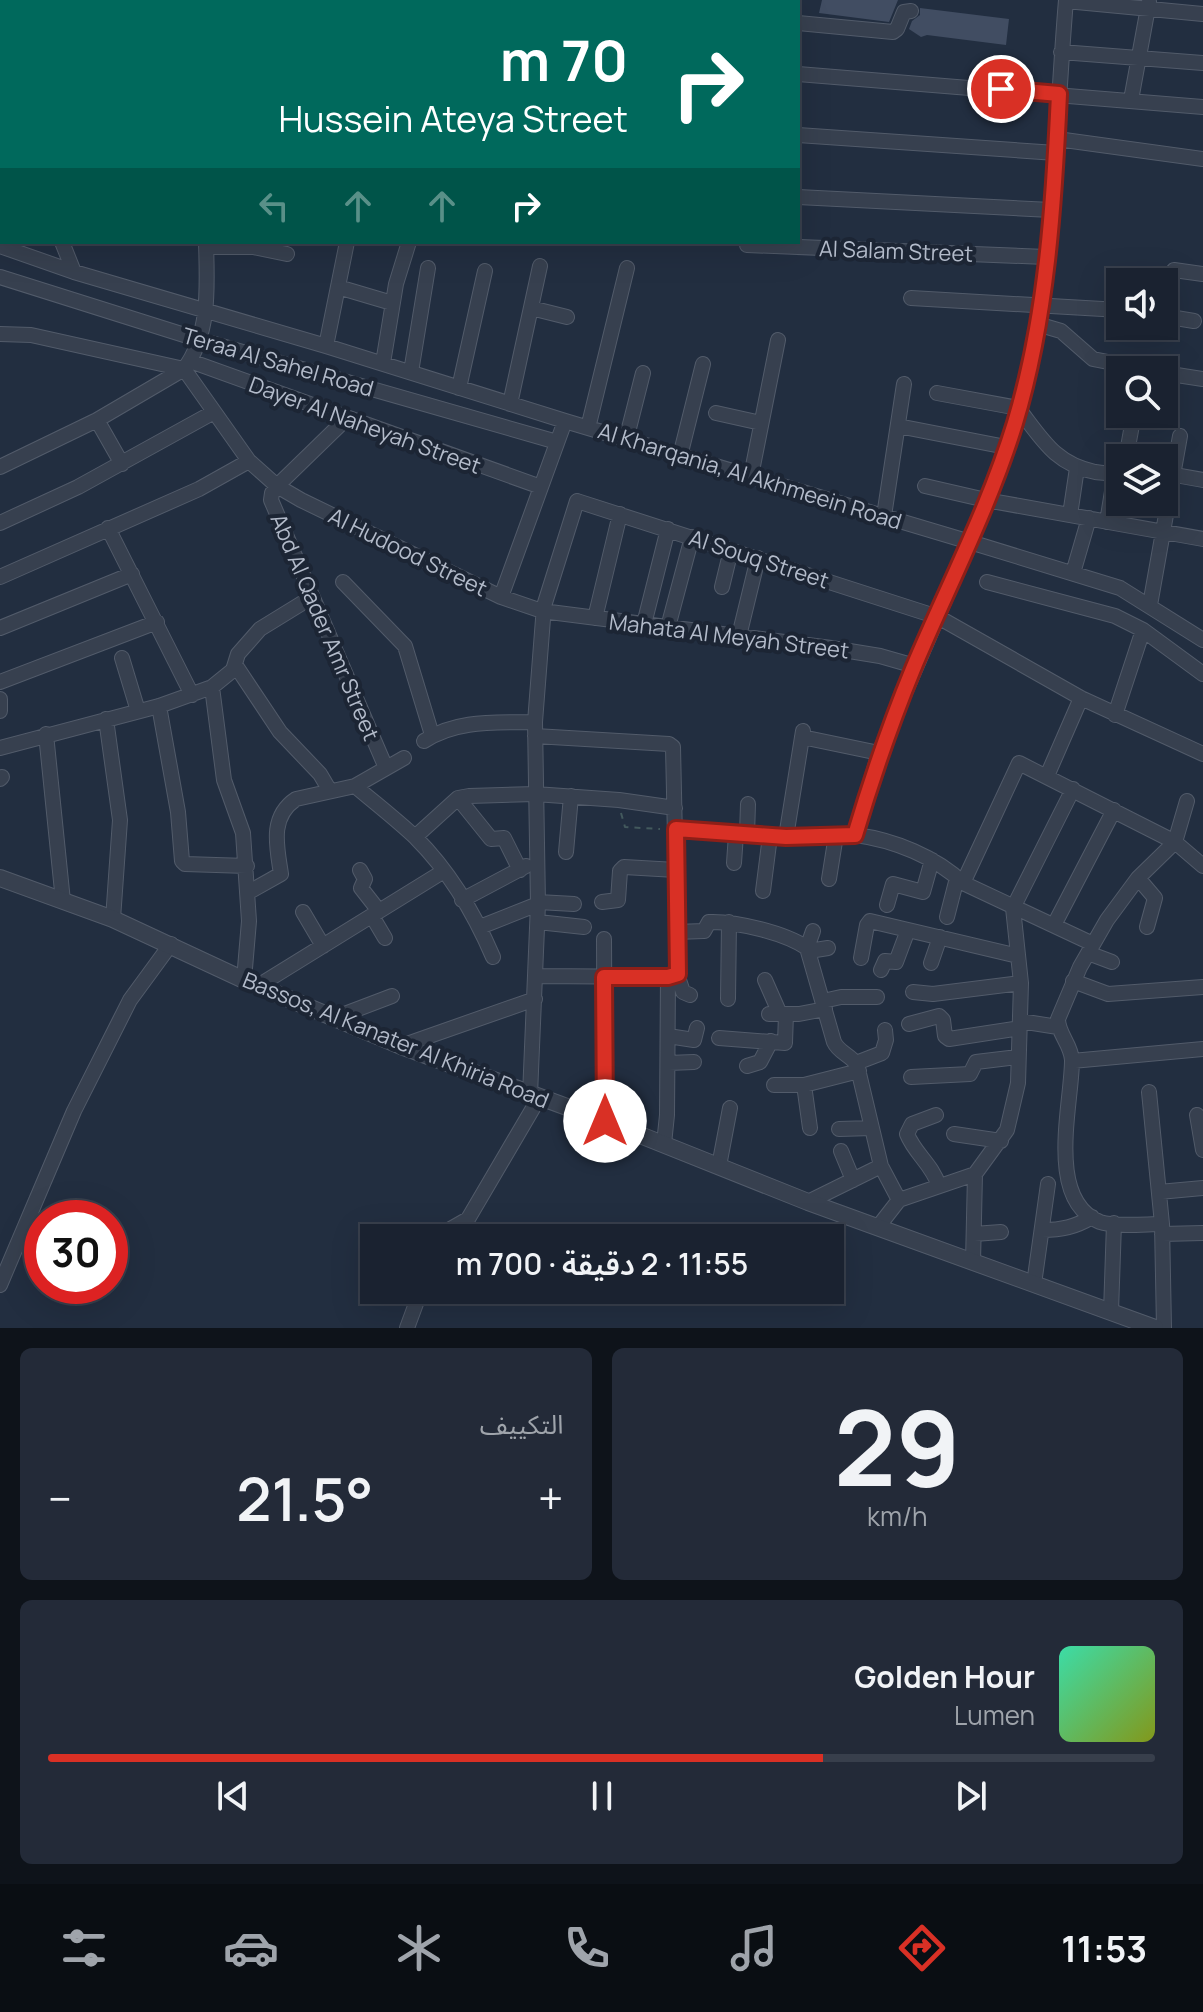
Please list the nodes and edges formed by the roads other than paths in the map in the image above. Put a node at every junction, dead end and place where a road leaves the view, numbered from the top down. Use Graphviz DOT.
graph roads {
  1 [pos="1066,1"];
  2 [pos="1148,5"];
  3 [pos="911,11"];
  4 [pos="1203,14"];
  5 [pos="800,23"];
  6 [pos="1061,52"];
  7 [pos="1139,57"];
  8 [pos="1203,63"];
  9 [pos="800,74"];
  10 [pos="1059,94"];
  11 [pos="1131,100"];
  12 [pos="1203,107"];
  13 [pos="800,135"];
  14 [pos="1056,146"];
  15 [pos="1203,159"];
  16 [pos="800,197"];
  17 [pos="1051,210"];
  18 [pos="63,244"];
  19 [pos="206,244"];
  20 [pos="347,244"];
  21 [pos="408,244"];
  22 [pos="747,245"];
  23 [pos="0,246"];
  24 [pos="287,254"];
  25 [pos="1046,257"];
  26 [pos="540,266"];
  27 [pos="428,268"];
  28 [pos="627,268"];
  29 [pos="485,271"];
  30 [pos="1178,271"];
  31 [pos="74,272"];
  32 [pos="1203,274"];
  33 [pos="0,277"];
  34 [pos="338,287"];
  35 [pos="911,298"];
  36 [pos="392,303"];
  37 [pos="1040,305"];
  38 [pos="531,308"];
  39 [pos="1106,309"];
  40 [pos="207,310"];
  41 [pos="567,317"];
  42 [pos="1178,318"];
  43 [pos="1194,321"];
  44 [pos="1037,324"];
  45 [pos="0,334"];
  46 [pos="197,339"];
  47 [pos="778,340"];
  48 [pos="326,346"];
  49 [pos="1106,362"];
  50 [pos="383,363"];
  51 [pos="703,364"];
  52 [pos="187,365"];
  53 [pos="411,372"];
  54 [pos="643,373"];
  55 [pos="1178,375"];
  56 [pos="1203,379"];
  57 [pos="904,384"];
  58 [pos="459,388"];
  59 [pos="937,393"];
  60 [pos="510,404"];
  61 [pos="1018,408"];
  62 [pos="214,412"];
  63 [pos="716,413"];
  64 [pos="346,419"];
  65 [pos="97,420"];
  66 [pos="565,421"];
  67 [pos="761,423"];
  68 [pos="898,426"];
  69 [pos="588,428"];
  70 [pos="1180,436"];
  71 [pos="626,440"];
  72 [pos="557,442"];
  73 [pos="1177,444"];
  74 [pos="1006,447"];
  75 [pos="680,456"];
  76 [pos="249,461"];
  77 [pos="122,464"];
  78 [pos="0,467"];
  79 [pos="1077,468"];
  80 [pos="1106,471"];
  81 [pos="751,476"];
  82 [pos="1178,476"];
  83 [pos="1203,480"];
  84 [pos="277,486"];
  85 [pos="925,486"];
  86 [pos="541,487"];
  87 [pos="986,500"];
  88 [pos="620,514"];
  89 [pos="1070,515"];
  90 [pos="884,516"];
  91 [pos="1108,516"];
  92 [pos="1164,516"];
  93 [pos="1089,518"];
  94 [pos="1107,522"];
  95 [pos="0,523"];
  96 [pos="108,528"];
  97 [pos="668,529"];
  98 [pos="1163,533"];
  99 [pos="692,537"];
  100 [pos="1203,539"];
  101 [pos="970,542"];
  102 [pos="731,550"];
  103 [pos="758,558"];
  104 [pos="1073,573"];
  105 [pos="132,574"];
  106 [pos="0,577"];
  107 [pos="343,582"];
  108 [pos="987,582"];
  109 [pos="722,587"];
  110 [pos="312,597"];
  111 [pos="501,597"];
  112 [pos="1150,605"];
  113 [pos="542,611"];
  114 [pos="938,617"];
  115 [pos="595,618"];
  116 [pos="157,622"];
  117 [pos="644,624"];
  118 [pos="668,627"];
  119 [pos="0,628"];
  120 [pos="1143,630"];
  121 [pos="739,636"];
  122 [pos="1202,636"];
  123 [pos="122,658"];
  124 [pos="236,666"];
  125 [pos="915,666"];
  126 [pos="1203,674"];
  127 [pos="0,682"];
  128 [pos="212,687"];
  129 [pos="192,695"];
  130 [pos="1081,698"];
  131 [pos="0,699"];
  132 [pos="159,706"];
  133 [pos="0,711"];
  134 [pos="138,711"];
  135 [pos="1115,715"];
  136 [pos="106,719"];
  137 [pos="535,729"];
  138 [pos="46,734"];
  139 [pos="0,748"];
  140 [pos="879,753"];
  141 [pos="1203,754"];
  142 [pos="404,758"];
  143 [pos="386,768"];
  144 [pos="1047,776"];
  145 [pos="355,786"];
  146 [pos="1073,789"];
  147 [pos="330,791"];
  148 [pos="535,794"];
  149 [pos="571,796"];
  150 [pos="458,798"];
  151 [pos="1187,801"];
  152 [pos="748,804"];
  153 [pos="675,808"];
  154 [pos="1114,810"];
  155 [pos="676,829"];
  156 [pos="741,834"];
  157 [pos="836,835"];
  158 [pos="855,835"];
  159 [pos="770,836"];
  160 [pos="415,837"];
  161 [pos="786,837"];
  162 [pos="1175,842"];
  163 [pos="566,852"];
  164 [pos="537,859"];
  165 [pos="932,860"];
  166 [pos="1202,862"];
  167 [pos="734,863"];
  168 [pos="247,866"];
  169 [pos="360,870"];
  170 [pos="520,870"];
  171 [pos="676,870"];
  172 [pos="444,871"];
  173 [pos="0,878"];
  174 [pos="1138,878"];
  175 [pos="829,879"];
  176 [pos="960,880"];
  177 [pos="763,891"];
  178 [pos="249,892"];
  179 [pos="462,900"];
  180 [pos="63,901"];
  181 [pos="602,902"];
  182 [pos="538,903"];
  183 [pos="574,904"];
  184 [pos="887,905"];
  185 [pos="1013,908"];
  186 [pos="303,912"];
  187 [pos="376,913"];
  188 [pos="947,917"];
  189 [pos="113,919"];
  190 [pos="538,922"];
  191 [pos="729,922"];
  192 [pos="1054,925"];
  193 [pos="480,927"];
  194 [pos="584,927"];
  195 [pos="1147,927"];
  196 [pos="908,930"];
  197 [pos="813,931"];
  198 [pos="676,932"];
  199 [pos="940,937"];
  200 [pos="385,938"];
  201 [pos="604,939"];
  202 [pos="171,944"];
  203 [pos="323,946"];
  204 [pos="828,948"];
  205 [pos="808,949"];
  206 [pos="1090,949"];
  207 [pos="1018,956"];
  208 [pos="493,957"];
  209 [pos="861,958"];
  210 [pos="1112,962"];
  211 [pos="931,963"];
  212 [pos="881,970"];
  213 [pos="536,976"];
  214 [pos="673,976"];
  215 [pos="604,977"];
  216 [pos="765,980"];
  217 [pos="1073,981"];
  218 [pos="251,983"];
  219 [pos="1021,983"];
  220 [pos="1203,987"];
  221 [pos="690,995"];
  222 [pos="392,996"];
  223 [pos="877,997"];
  224 [pos="535,999"];
  225 [pos="728,999"];
  226 [pos="824,1005"];
  227 [pos="778,1014"];
  228 [pos="334,1018"];
  229 [pos="928,1018"];
  230 [pos="909,1024"];
  231 [pos="1020,1024"];
  232 [pos="1058,1027"];
  233 [pos="697,1028"];
  234 [pos="885,1030"];
  235 [pos="668,1036"];
  236 [pos="719,1038"];
  237 [pos="771,1041"];
  238 [pos="401,1046"];
  239 [pos="1203,1049"];
  240 [pos="1018,1057"];
  241 [pos="1072,1061"];
  242 [pos="694,1062"];
  243 [pos="668,1063"];
  244 [pos="747,1066"];
  245 [pos="858,1067"];
  246 [pos="911,1077"];
  247 [pos="774,1085"];
  248 [pos="804,1085"];
  249 [pos="1149,1092"];
  250 [pos="535,1096"];
  251 [pos="730,1108"];
  252 [pos="936,1115"];
  253 [pos="1197,1115"];
  254 [pos="605,1121"];
  255 [pos="810,1128"];
  256 [pos="872,1128"];
  257 [pos="839,1129"];
  258 [pos="954,1134"];
  259 [pos="1001,1141"];
  260 [pos="664,1144"];
  261 [pos="1203,1150"];
  262 [pos="841,1151"];
  263 [pos="719,1166"];
  264 [pos="881,1166"];
  265 [pos="975,1174"];
  266 [pos="853,1180"];
  267 [pos="1048,1184"];
  268 [pos="939,1186"];
  269 [pos="1203,1188"];
  270 [pos="1159,1192"];
  271 [pos="899,1200"];
  272 [pos="808,1202"];
  273 [pos="1092,1217"];
  274 [pos="1114,1223"];
  275 [pos="459,1224"];
  276 [pos="878,1227"];
  277 [pos="1162,1229"];
  278 [pos="1042,1230"];
  279 [pos="1001,1232"];
  280 [pos="1203,1233"];
  281 [pos="974,1234"];
  282 [pos="973,1262"];
  283 [pos="1034,1284"];
  284 [pos="0,1285"];
  285 [pos="416,1304"];
  286 [pos="1111,1312"];
  287 [pos="407,1328"];
  288 [pos="1155,1328"];
  289 [pos="1164,1328"];
  1 -- 2 [label="street"];
  1 -- 6 [label="street"];
  2 -- 4 [label="street"];
  2 -- 7 [label="street"];
  3 -- 5 [label="street"];
  6 -- 7 [label="street"];
  6 -- 10 [label="street"];
  7 -- 8 [label="street"];
  7 -- 11 [label="street"];
  9 -- 10 [label="street"];
  10 -- 11 [label="street"];
  10 -- 14 [label="street"];
  11 -- 12 [label="street"];
  13 -- 14 [label="street"];
  14 -- 15 [label="street"];
  14 -- 17 [label="street"];
  16 -- 17 [label="street"];
  17 -- 25 [label="street"];
  18 -- 31 [label="street"];
  19 -- 24 [label="street"];
  19 -- 40 [label="street"];
  20 -- 34 [label="street"];
  21 -- 36 [label="street"];
  22 -- 25 [label="street, Al Salam Street"];
  23 -- 31 [label="street, Al Kharqania, Al Akhmeein Road"];
  25 -- 37 [label="street"];
  26 -- 38 [label="street"];
  27 -- 53 [label="street"];
  28 -- 69 [label="street"];
  29 -- 58 [label="street"];
  30 -- 32 [label="street"];
  31 -- 40 [label="street, Al Kharqania, Al Akhmeein Road"];
  33 -- 46 [label="street, Teraa Al Sahel Road"];
  34 -- 36 [label="street"];
  34 -- 48 [label="street"];
  35 -- 37 [label="street"];
  36 -- 50 [label="street"];
  37 -- 39 [label="street"];
  37 -- 44 [label="street"];
  38 -- 41 [label="street"];
  38 -- 60 [label="street"];
  40 -- 46 [label="street"];
  40 -- 48 [label="street, Al Kharqania, Al Akhmeein Road"];
  42 -- 43 [label="street"];
  44 -- 49 [label="street"];
  44 -- 61 [label="street"];
  45 -- 52 [label="street, Dayer Al Naheyah Street"];
  46 -- 52 [label="street"];
  46 -- 72 [label="street, Teraa Al Sahel Road"];
  47 -- 67 [label="street"];
  48 -- 50 [label="street, Al Kharqania, Al Akhmeein Road"];
  50 -- 53 [label="street, Al Kharqania, Al Akhmeein Road"];
  51 -- 75 [label="street"];
  52 -- 62 [label="street, Al Hudood Street"];
  52 -- 64 [label="street, Dayer Al Naheyah Street"];
  52 -- 65 [label="street"];
  53 -- 58 [label="street, Al Kharqania, Al Akhmeein Road"];
  54 -- 71 [label="street"];
  55 -- 56 [label="street"];
  57 -- 68 [label="street"];
  58 -- 60 [label="street, Al Kharqania, Al Akhmeein Road"];
  59 -- 61 [label="street"];
  60 -- 66 [label="street, Al Kharqania, Al Akhmeein Road"];
  61 -- 74 [label="street"];
  61 -- 79 [label="street"];
  62 -- 76 [label="street, Al Hudood Street"];
  62 -- 77 [label="street"];
  63 -- 67 [label="street"];
  64 -- 84 [label="street"];
  64 -- 86 [label="street, Dayer Al Naheyah Street"];
  65 -- 77 [label="street"];
  65 -- 78 [label="street"];
  66 -- 69 [label="street, Al Kharqania, Al Akhmeein Road"];
  66 -- 72 [label="street"];
  67 -- 81 [label="street"];
  68 -- 74 [label="street"];
  68 -- 90 [label="street"];
  69 -- 71 [label="street, Al Kharqania, Al Akhmeein Road"];
  70 -- 73 [label="street"];
  71 -- 75 [label="street, Al Kharqania, Al Akhmeein Road"];
  72 -- 86 [label="street"];
  74 -- 87 [label="street"];
  75 -- 81 [label="street, Al Kharqania, Al Akhmeein Road"];
  76 -- 84 [label="street, Al Hudood Street"];
  76 -- 96 [label="street"];
  77 -- 95 [label="street"];
  79 -- 80 [label="street"];
  79 -- 89 [label="street"];
  81 -- 90 [label="street, Al Kharqania, Al Akhmeein Road"];
  82 -- 83 [label="street"];
  84 -- 110 [label="street, Abd Al Qader Amr Street"];
  84 -- 111 [label="street, Al Hudood Street"];
  85 -- 87 [label="street"];
  86 -- 111 [label="street"];
  87 -- 89 [label="street"];
  87 -- 101 [label="street"];
  88 -- 97 [label="street, Al Souq Street"];
  88 -- 113 [label="street, Al Souq Street"];
  88 -- 115 [label="street"];
  89 -- 93 [label="street"];
  90 -- 101 [label="street, Al Kharqania, Al Akhmeein Road"];
  91 -- 94 [label="street"];
  92 -- 98 [label="street"];
  93 -- 94 [label="street"];
  93 -- 104 [label="street"];
  94 -- 98 [label="street"];
  96 -- 105 [label="street"];
  96 -- 106 [label="street"];
  97 -- 99 [label="street, Al Souq Street"];
  97 -- 117 [label="street"];
  98 -- 100 [label="street"];
  98 -- 112 [label="street"];
  99 -- 102 [label="street, Al Souq Street"];
  99 -- 118 [label="street"];
  101 -- 104 [label="street, Al Kharqania, Al Akhmeein Road"];
  101 -- 114 [label="street"];
  102 -- 103 [label="street, Al Souq Street"];
  102 -- 109 [label="street"];
  103 -- 114 [label="street, Al Souq Street"];
  103 -- 121 [label="street"];
  104 -- 112 [label="street, Al Kharqania, Al Akhmeein Road"];
  105 -- 116 [label="street"];
  105 -- 119 [label="street"];
  107 -- 137 [label="street"];
  108 -- 120 [label="street"];
  110 -- 124 [label="street"];
  110 -- 143 [label="street, Abd Al Qader Amr Street"];
  111 -- 113 [label="street, Al Hudood Street"];
  112 -- 122 [label="street, Al Kharqania, Al Akhmeein Road"];
  113 -- 115 [label="street, Mahata Al Meyah Street"];
  113 -- 137 [label="street"];
  114 -- 125 [label="street"];
  114 -- 130 [label="street, Al Souq Street"];
  115 -- 117 [label="street, Mahata Al Meyah Street"];
  116 -- 127 [label="street"];
  116 -- 129 [label="street"];
  117 -- 118 [label="street, Mahata Al Meyah Street"];
  118 -- 121 [label="street, Mahata Al Meyah Street"];
  120 -- 126 [label="street"];
  120 -- 135 [label="street"];
  121 -- 125 [label="street, Mahata Al Meyah Street"];
  123 -- 134 [label="street"];
  124 -- 128 [label="street"];
  124 -- 147 [label="street"];
  125 -- 140 [label="street"];
  128 -- 129 [label="street"];
  128 -- 168 [label="street"];
  129 -- 132 [label="street"];
  130 -- 135 [label="street, Al Souq Street"];
  130 -- 144 [label="street"];
  131 -- 133 [label="street"];
  132 -- 134 [label="street"];
  132 -- 168 [label="street"];
  134 -- 136 [label="street"];
  135 -- 141 [label="street, Al Souq Street"];
  136 -- 138 [label="street"];
  136 -- 189 [label="street"];
  137 -- 148 [label="street"];
  137 -- 153 [label="street"];
  138 -- 139 [label="street"];
  138 -- 180 [label="street"];
  140 -- 158 [label="street"];
  140 -- 161 [label="street"];
  142 -- 143 [label="street"];
  143 -- 145 [label="street"];
  144 -- 146 [label="street"];
  144 -- 176 [label="street"];
  145 -- 147 [label="street"];
  145 -- 160 [label="street"];
  146 -- 154 [label="street"];
  146 -- 185 [label="street"];
  147 -- 178 [label="street"];
  148 -- 149 [label="street"];
  148 -- 150 [label="street"];
  148 -- 164 [label="street"];
  149 -- 153 [label="street"];
  149 -- 163 [label="street"];
  150 -- 160 [label="street"];
  150 -- 170 [label="street"];
  151 -- 162 [label="street"];
  152 -- 156 [label="street"];
  153 -- 155 [label="street"];
  154 -- 162 [label="street"];
  154 -- 192 [label="street"];
  155 -- 156 [label="street"];
  155 -- 171 [label="street"];
  156 -- 159 [label="street"];
  156 -- 167 [label="street"];
  157 -- 158 [label="street"];
  157 -- 161 [label="street"];
  157 -- 175 [label="street"];
  158 -- 165 [label="street"];
  159 -- 161 [label="street"];
  159 -- 177 [label="street"];
  160 -- 172 [label="street"];
  162 -- 166 [label="street"];
  162 -- 174 [label="street"];
  164 -- 170 [label="street"];
  164 -- 182 [label="street"];
  165 -- 176 [label="street"];
  165 -- 184 [label="street"];
  168 -- 178 [label="street"];
  169 -- 187 [label="street"];
  170 -- 179 [label="street"];
  171 -- 181 [label="street"];
  171 -- 198 [label="street"];
  172 -- 179 [label="street"];
  172 -- 187 [label="street"];
  173 -- 180 [label="street, Bassos, Al Kanater Al Khiria Road"];
  174 -- 195 [label="street"];
  174 -- 206 [label="street"];
  176 -- 185 [label="street"];
  176 -- 188 [label="street"];
  178 -- 218 [label="street"];
  179 -- 193 [label="street"];
  180 -- 189 [label="street, Bassos, Al Kanater Al Khiria Road"];
  182 -- 183 [label="street"];
  182 -- 190 [label="street"];
  182 -- 193 [label="street"];
  185 -- 192 [label="street"];
  185 -- 207 [label="street"];
  186 -- 203 [label="street"];
  187 -- 200 [label="street"];
  187 -- 203 [label="street"];
  189 -- 202 [label="street, Bassos, Al Kanater Al Khiria Road"];
  190 -- 194 [label="street"];
  190 -- 213 [label="street"];
  191 -- 198 [label="street"];
  191 -- 205 [label="street"];
  191 -- 225 [label="street"];
  192 -- 206 [label="street"];
  193 -- 208 [label="street"];
  196 -- 199 [label="street"];
  196 -- 209 [label="street"];
  196 -- 212 [label="street"];
  197 -- 205 [label="street"];
  198 -- 214 [label="street"];
  199 -- 207 [label="street"];
  199 -- 211 [label="street"];
  201 -- 215 [label="street"];
  202 -- 218 [label="street, Bassos, Al Kanater Al Khiria Road"];
  202 -- 284 [label="street"];
  203 -- 218 [label="street"];
  204 -- 205 [label="street"];
  205 -- 226 [label="street"];
  206 -- 210 [label="street"];
  206 -- 217 [label="street"];
  207 -- 219 [label="street"];
  213 -- 215 [label="street"];
  213 -- 224 [label="street"];
  214 -- 215 [label="street"];
  214 -- 221 [label="street"];
  214 -- 235 [label="street"];
  215 -- 254 [label="street"];
  216 -- 227 [label="street"];
  217 -- 220 [label="street"];
  217 -- 232 [label="street"];
  218 -- 228 [label="street, Bassos, Al Kanater Al Khiria Road"];
  219 -- 229 [label="street"];
  219 -- 231 [label="street"];
  222 -- 228 [label="street"];
  223 -- 226 [label="street"];
  224 -- 238 [label="street"];
  224 -- 250 [label="street"];
  226 -- 227 [label="street"];
  226 -- 245 [label="street"];
  227 -- 237 [label="street"];
  228 -- 238 [label="street, Bassos, Al Kanater Al Khiria Road"];
  229 -- 230 [label="street"];
  229 -- 231 [label="street"];
  231 -- 232 [label="street"];
  231 -- 240 [label="street"];
  232 -- 241 [label="street"];
  233 -- 235 [label="street"];
  234 -- 245 [label="street"];
  235 -- 243 [label="street"];
  236 -- 237 [label="street"];
  237 -- 244 [label="street"];
  238 -- 250 [label="street, Bassos, Al Kanater Al Khiria Road"];
  239 -- 241 [label="street"];
  240 -- 246 [label="street"];
  240 -- 259 [label="street"];
  241 -- 273 [label="street"];
  242 -- 243 [label="street"];
  243 -- 260 [label="street"];
  245 -- 248 [label="street"];
  245 -- 256 [label="street"];
  247 -- 248 [label="street"];
  248 -- 255 [label="street"];
  249 -- 270 [label="street"];
  250 -- 254 [label="street, Bassos, Al Kanater Al Khiria Road"];
  250 -- 275 [label="street"];
  251 -- 263 [label="street"];
  252 -- 268 [label="street"];
  253 -- 261 [label="street"];
  254 -- 260 [label="street, Bassos, Al Kanater Al Khiria Road"];
  256 -- 257 [label="street"];
  256 -- 264 [label="street"];
  258 -- 259 [label="street"];
  259 -- 265 [label="street"];
  260 -- 263 [label="street, Bassos, Al Kanater Al Khiria Road"];
  262 -- 266 [label="street"];
  263 -- 272 [label="street, Bassos, Al Kanater Al Khiria Road"];
  264 -- 266 [label="street"];
  264 -- 271 [label="street"];
  265 -- 268 [label="street"];
  265 -- 281 [label="street"];
  266 -- 272 [label="street"];
  267 -- 278 [label="street"];
  268 -- 271 [label="street"];
  269 -- 270 [label="street"];
  270 -- 277 [label="street"];
  271 -- 276 [label="street"];
  272 -- 276 [label="street, Bassos, Al Kanater Al Khiria Road"];
  273 -- 274 [label="street"];
  273 -- 278 [label="street"];
  274 -- 277 [label="street"];
  274 -- 286 [label="street"];
  276 -- 282 [label="street, Bassos, Al Kanater Al Khiria Road"];
  277 -- 280 [label="street"];
  277 -- 289 [label="street"];
  278 -- 283 [label="street"];
  279 -- 281 [label="street"];
  281 -- 282 [label="street"];
  282 -- 283 [label="street, Bassos, Al Kanater Al Khiria Road"];
  283 -- 286 [label="street, Bassos, Al Kanater Al Khiria Road"];
  285 -- 287 [label="street"];
  286 -- 288 [label="street, Bassos, Al Kanater Al Khiria Road"];
}
